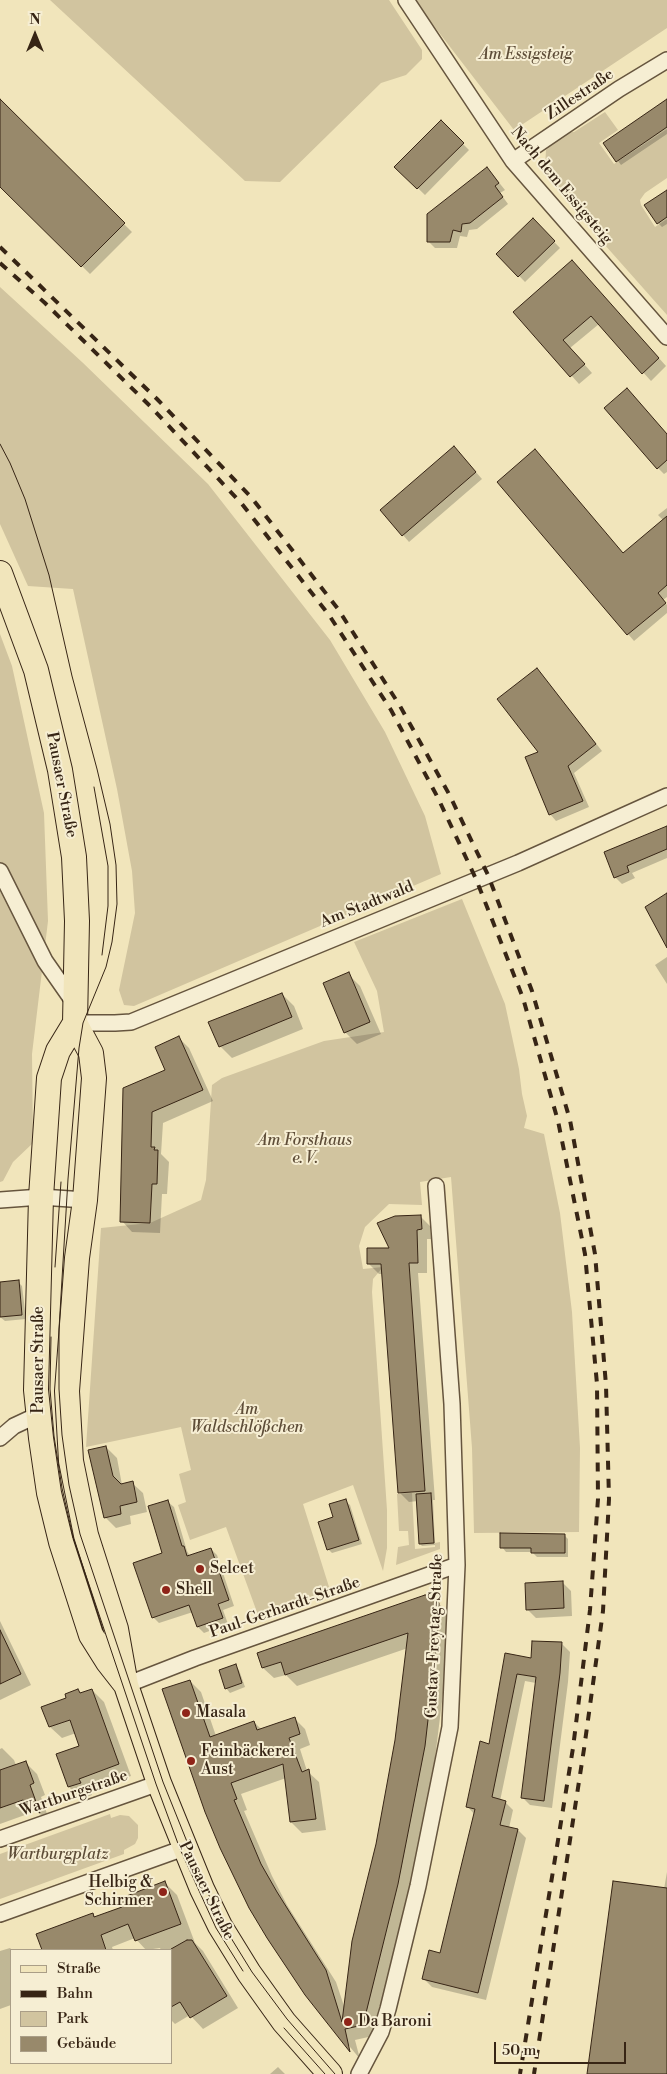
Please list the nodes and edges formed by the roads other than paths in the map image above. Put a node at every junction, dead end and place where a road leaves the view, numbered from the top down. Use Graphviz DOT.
graph roads {
  1 [pos="406,0"];
  2 [pos="667,60"];
  3 [pos="514,160"];
  4 [pos="667,337"];
  5 [pos="0,573"];
  6 [pos="667,796"];
  7 [pos="0,871"];
  8 [pos="75,1014"];
  9 [pos="436,1186"];
  10 [pos="41,1197"];
  11 [pos="0,1200"];
  12 [pos="85,1200"];
  13 [pos="38,1418"];
  14 [pos="0,1438"];
  15 [pos="457,1565"];
  16 [pos="126,1685"];
  17 [pos="159,1783"];
  18 [pos="0,1839"];
  19 [pos="184,1848"];
  20 [pos="0,1914"];
  21 [pos="330,2074"];
  22 [pos="360,2074"];
  1 -- 3 [label="street, Nach dem Essigsteig"];
  2 -- 3 [label="street, Zillestraße"];
  3 -- 4 [label="street, Nach dem Essigsteig"];
  5 -- 8 [label="main road, Pausaer Straße"];
  6 -- 8 [label="street, Am Stadtwald"];
  7 -- 8 [label="street, Pausaer Straße"];
  8 -- 10 [label="main road, Pausaer Straße"];
  8 -- 12 [label="main road, Pausaer Straße"];
  9 -- 15 [label="street, Gustav-Freytag-Straße"];
  10 -- 11 [label="street"];
  10 -- 12 [label="street"];
  10 -- 13 [label="main road, Pausaer Straße"];
  12 -- 16 [label="main road, Pausaer Straße"];
  13 -- 14 [label="street"];
  13 -- 16 [label="main road, Pausaer Straße"];
  15 -- 16 [label="street, Paul-Gerhardt-Straße"];
  15 -- 22 [label="street, Gustav-Freytag-Straße"];
  16 -- 17 [label="main road, Pausaer Straße"];
  17 -- 18 [label="street, Wartburgstraße"];
  17 -- 19 [label="main road, Pausaer Straße"];
  19 -- 20 [label="street"];
  19 -- 21 [label="main road, Pausaer Straße"];
}
